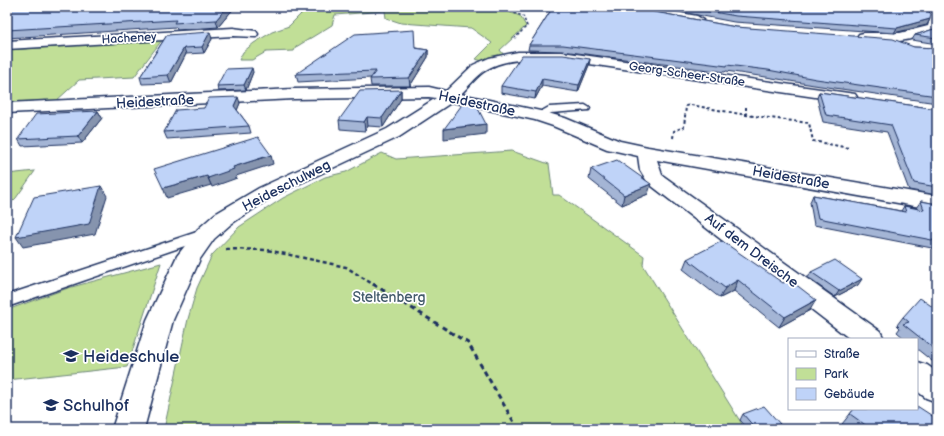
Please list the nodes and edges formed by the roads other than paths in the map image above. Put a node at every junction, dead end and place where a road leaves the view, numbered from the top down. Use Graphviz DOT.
graph roads {
  1 [pos="629,7"];
  2 [pos="924,7"];
  3 [pos="937,18"];
  4 [pos="709,22"];
  5 [pos="251,34"];
  6 [pos="848,36"];
  7 [pos="894,39"];
  8 [pos="7,46"];
  9 [pos="918,48"];
  10 [pos="448,97"];
  11 [pos="862,98"];
  12 [pos="7,108"];
  13 [pos="585,108"];
  14 [pos="539,116"];
  15 [pos="648,153"];
  16 [pos="937,203"];
  17 [pos="201,241"];
  18 [pos="7,301"];
  19 [pos="869,338"];
  20 [pos="918,375"];
  21 [pos="937,390"];
  22 [pos="128,429"];
  1 -- 4 [label="street"];
  2 -- 3 [label="street"];
  3 -- 7 [label="street"];
  5 -- 8 [label="street, Hacheney"];
  6 -- 7 [label="street"];
  7 -- 9 [label="street"];
  10 -- 11 [label="street, Georg-Scheer-Straße"];
  10 -- 12 [label="street, Heidestraße"];
  10 -- 14 [label="street, Heidestraße"];
  10 -- 17 [label="street, Heideschulweg"];
  13 -- 14 [label="lane"];
  14 -- 15 [label="street, Heidestraße"];
  15 -- 16 [label="street, Heidestraße"];
  15 -- 19 [label="street, Auf dem Dreische"];
  17 -- 18 [label="lane"];
  17 -- 22 [label="street, Heideschulweg"];
  20 -- 21 [label="street"];
}
